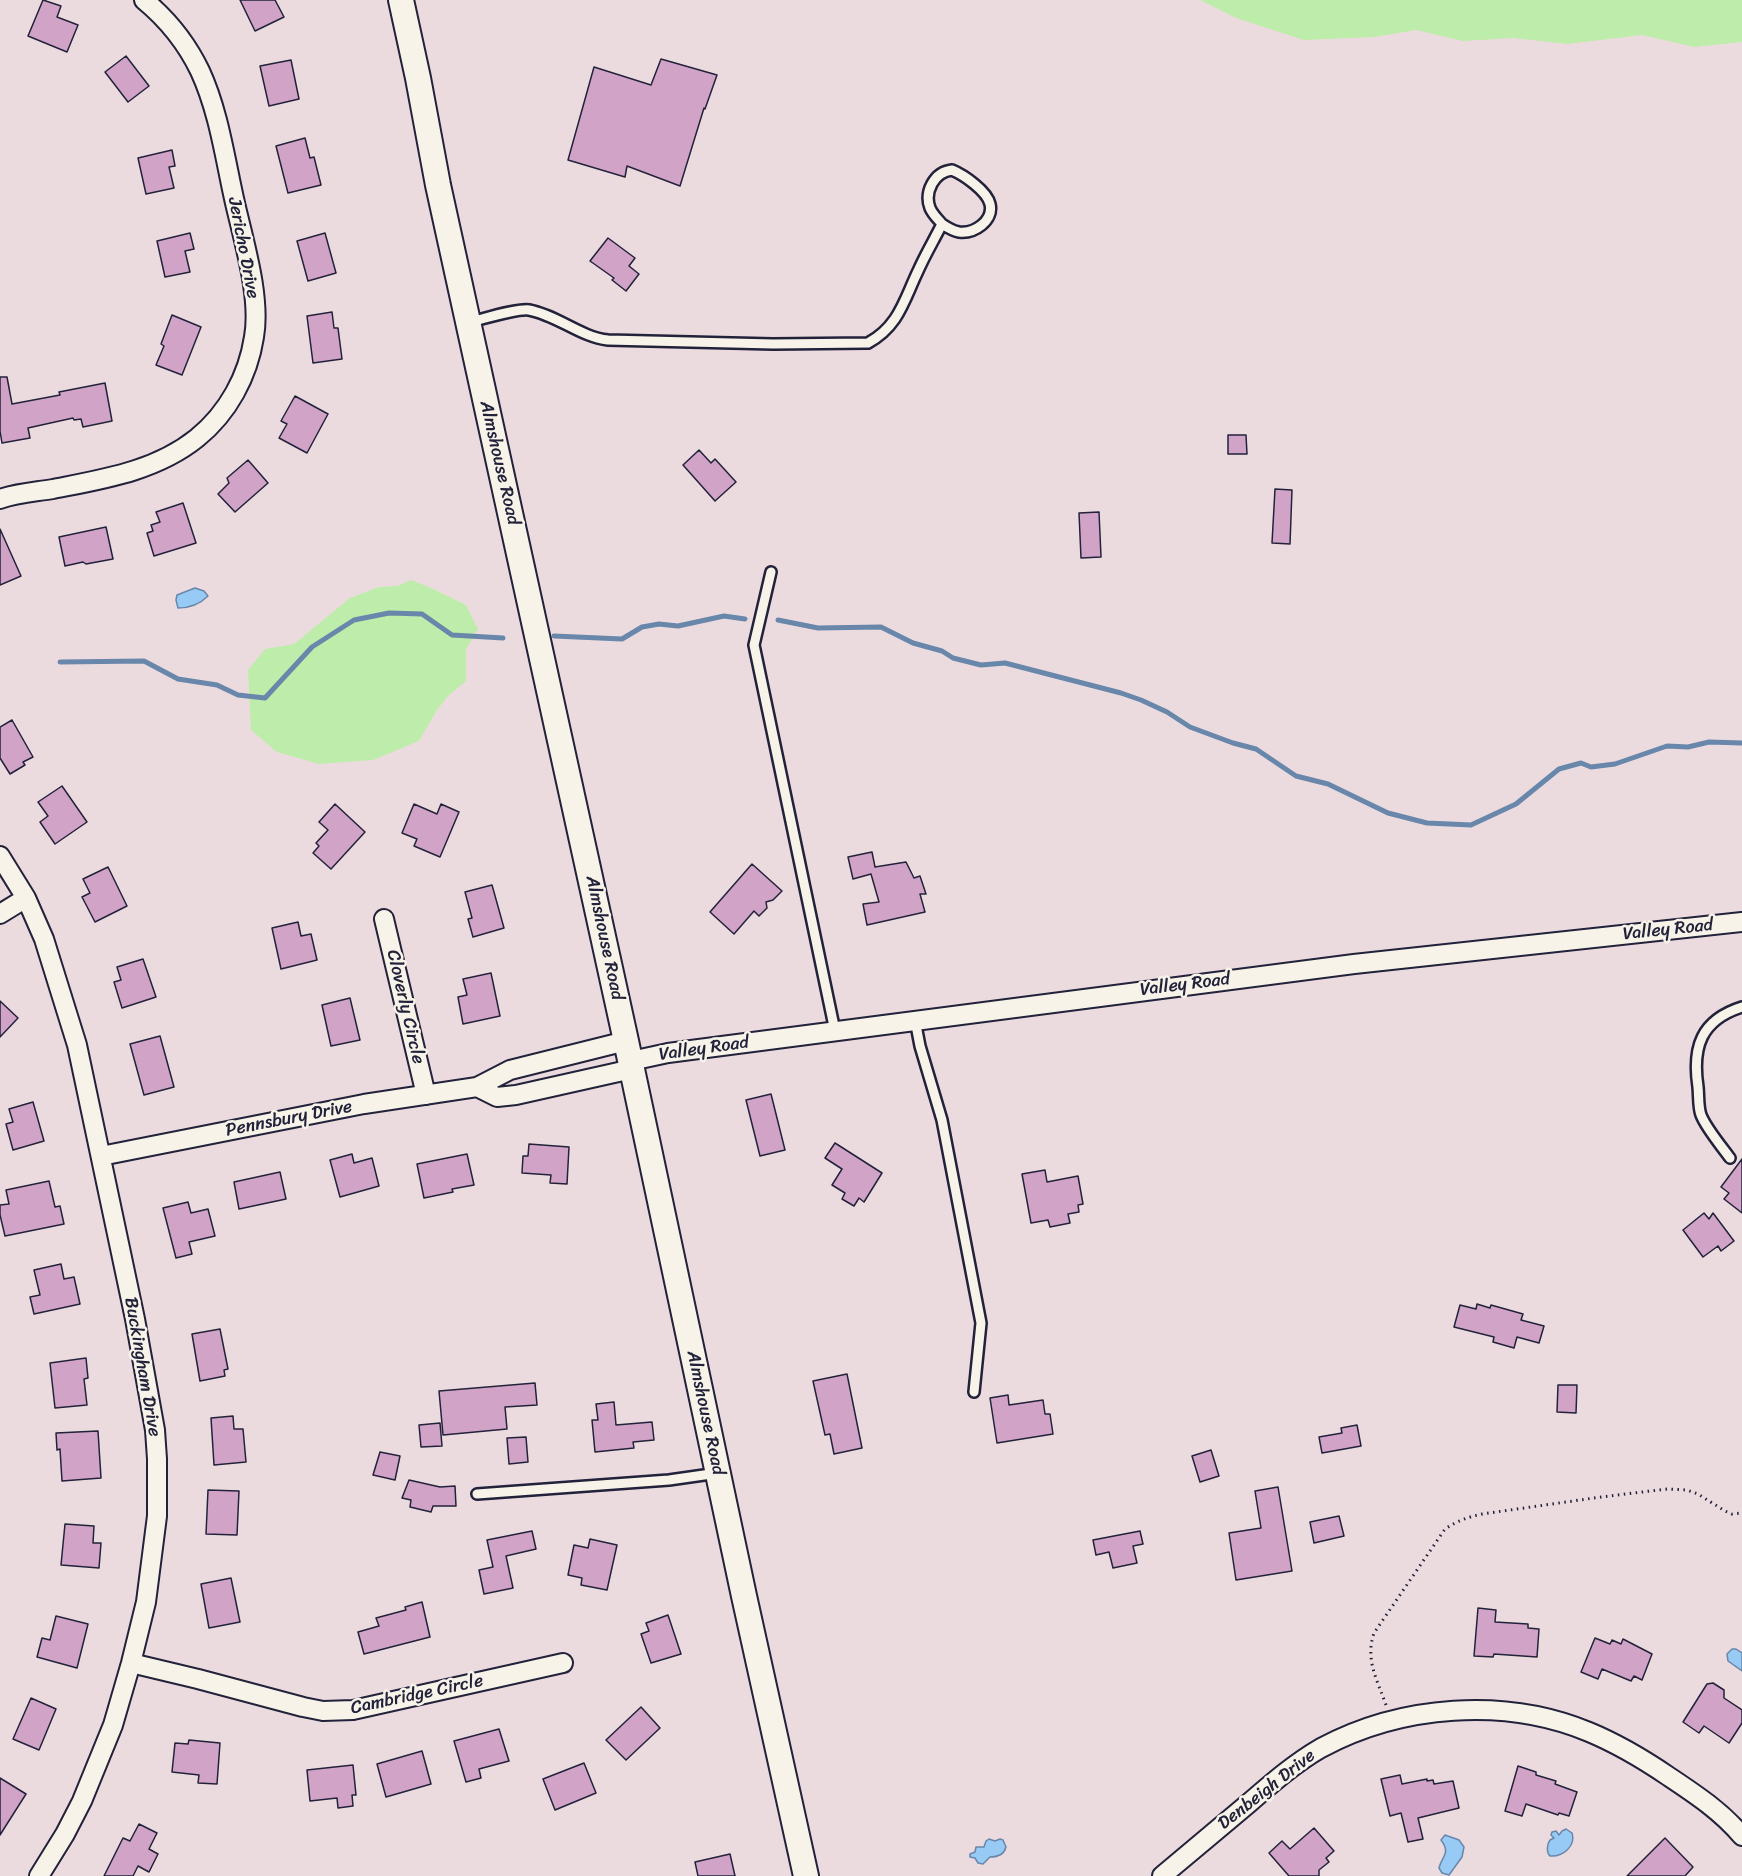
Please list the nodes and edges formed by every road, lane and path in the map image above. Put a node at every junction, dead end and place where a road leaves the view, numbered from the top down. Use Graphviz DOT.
graph roads {
  1 [pos="144,0"];
  2 [pos="401,0"];
  3 [pos="942,224"];
  4 [pos="468,322"];
  5 [pos="0,499"];
  6 [pos="771,572"];
  7 [pos="0,856"];
  8 [pos="26,898"];
  9 [pos="0,914"];
  10 [pos="384,919"];
  11 [pos="1742,922"];
  12 [pos="1742,1007"];
  13 [pos="915,1020"];
  14 [pos="835,1031"];
  15 [pos="630,1057"];
  16 [pos="477,1087"];
  17 [pos="426,1095"];
  18 [pos="101,1156"];
  19 [pos="1730,1158"];
  20 [pos="974,1392"];
  21 [pos="718,1473"];
  22 [pos="477,1494"];
  23 [pos="1742,1513"];
  24 [pos="131,1663"];
  25 [pos="563,1663"];
  26 [pos="1391,1721"];
  27 [pos="1742,1836"];
  28 [pos="39,1876"];
  29 [pos="806,1876"];
  30 [pos="1162,1876"];
  1 -- 5 [label="street, Jericho Drive"];
  2 -- 4 [label="main road, Almshouse Road"];
  3 -- 3 [label="lane"];
  3 -- 4 [label="lane"];
  4 -- 15 [label="main road, Almshouse Road"];
  6 -- 14 [label="lane"];
  7 -- 8 [label="street, Buckingham Drive"];
  8 -- 9 [label="street"];
  8 -- 18 [label="street, Buckingham Drive"];
  10 -- 17 [label="street, Cloverly Circle"];
  11 -- 13 [label="street, Valley Road"];
  12 -- 19 [label="lane"];
  13 -- 14 [label="street, Valley Road"];
  13 -- 20 [label="lane"];
  14 -- 15 [label="street, Valley Road"];
  15 -- 16 [label="street, Pennsbury Drive"];
  15 -- 16 [label="street, Pennsbury Drive"];
  15 -- 21 [label="main road, Almshouse Road"];
  16 -- 17 [label="street, Pennsbury Drive"];
  17 -- 18 [label="street, Pennsbury Drive"];
  18 -- 24 [label="street, Buckingham Drive"];
  21 -- 22 [label="lane"];
  21 -- 29 [label="main road, Almshouse Road"];
  23 -- 26 [label="path"];
  24 -- 25 [label="street, Cambridge Circle"];
  24 -- 28 [label="street, Buckingham Drive"];
  26 -- 27 [label="street, Denbeigh Drive"];
  26 -- 30 [label="street, Denbeigh Drive"];
}
